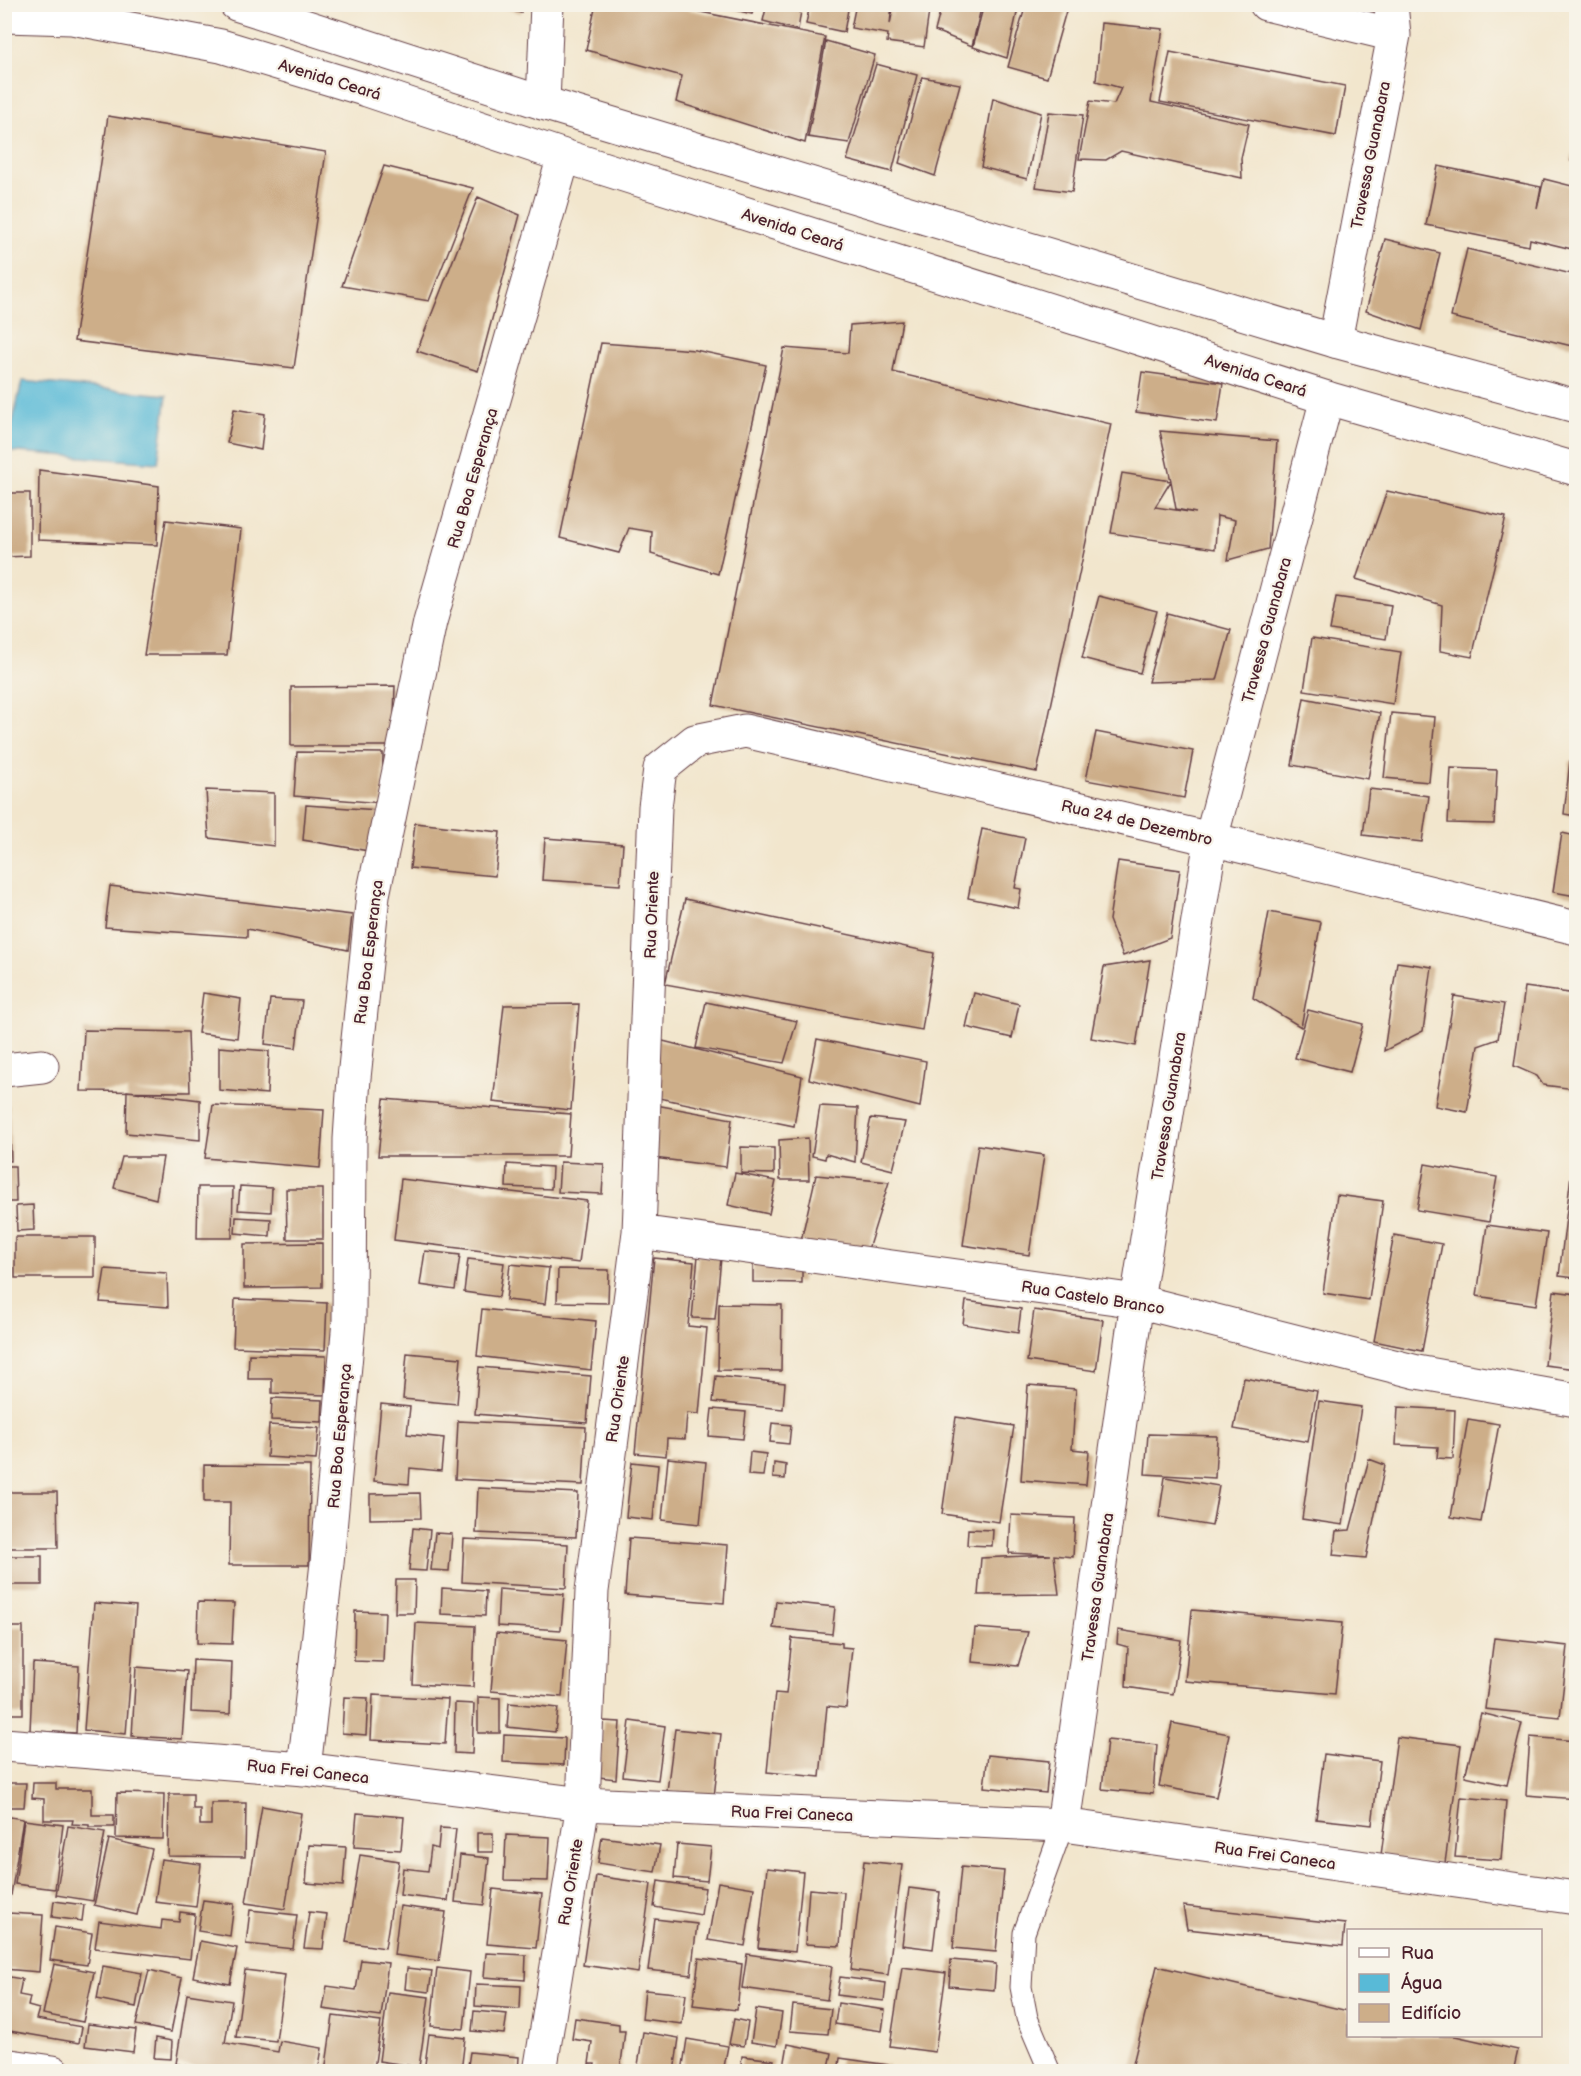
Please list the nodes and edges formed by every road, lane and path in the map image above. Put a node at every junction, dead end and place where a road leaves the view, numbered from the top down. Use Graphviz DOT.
graph roads {
  1 [pos="236,4"];
  2 [pos="547,4"];
  3 [pos="1266,4"];
  4 [pos="4,16"];
  5 [pos="1393,20"];
  6 [pos="543,103"];
  7 [pos="564,156"];
  8 [pos="1335,341"];
  9 [pos="1327,398"];
  10 [pos="1576,406"];
  11 [pos="1576,469"];
  12 [pos="695,741"];
  13 [pos="1211,839"];
  14 [pos="1576,928"];
  15 [pos="42,1066"];
  16 [pos="4,1070"];
  17 [pos="639,1232"];
  18 [pos="1137,1301"];
  19 [pos="1576,1400"];
  20 [pos="4,1745"];
  21 [pos="304,1769"];
  22 [pos="583,1804"];
  23 [pos="1063,1825"];
  24 [pos="1576,1898"];
  25 [pos="4,2065"];
  26 [pos="53,2072"];
  27 [pos="540,2072"];
  28 [pos="1050,2072"];
  1 -- 6 [label="street"];
  2 -- 6 [label="street"];
  3 -- 5 [label="street"];
  4 -- 7 [label="street, Avenida Ceará"];
  5 -- 8 [label="street, Travessa Guanabara"];
  6 -- 8 [label="street"];
  7 -- 9 [label="street, Avenida Ceará"];
  7 -- 21 [label="street, Rua Boa Esperança"];
  8 -- 10 [label="street"];
  9 -- 11 [label="street, Avenida Ceará"];
  9 -- 13 [label="street, Travessa Guanabara"];
  12 -- 13 [label="street, Rua 24 de Dezembro"];
  12 -- 17 [label="street, Rua Oriente"];
  13 -- 14 [label="street, Rua 24 de Dezembro"];
  13 -- 18 [label="street, Travessa Guanabara"];
  15 -- 16 [label="street"];
  17 -- 18 [label="street, Rua Castelo Branco"];
  17 -- 22 [label="street, Rua Oriente"];
  18 -- 19 [label="street, Rua Castelo Branco"];
  18 -- 23 [label="street, Travessa Guanabara"];
  20 -- 21 [label="street, Rua Frei Caneca"];
  21 -- 22 [label="street, Rua Frei Caneca"];
  22 -- 23 [label="street, Rua Frei Caneca"];
  22 -- 27 [label="street, Rua Oriente"];
  23 -- 24 [label="street, Rua Frei Caneca"];
  23 -- 28 [label="lane"];
  25 -- 26 [label="street"];
}
